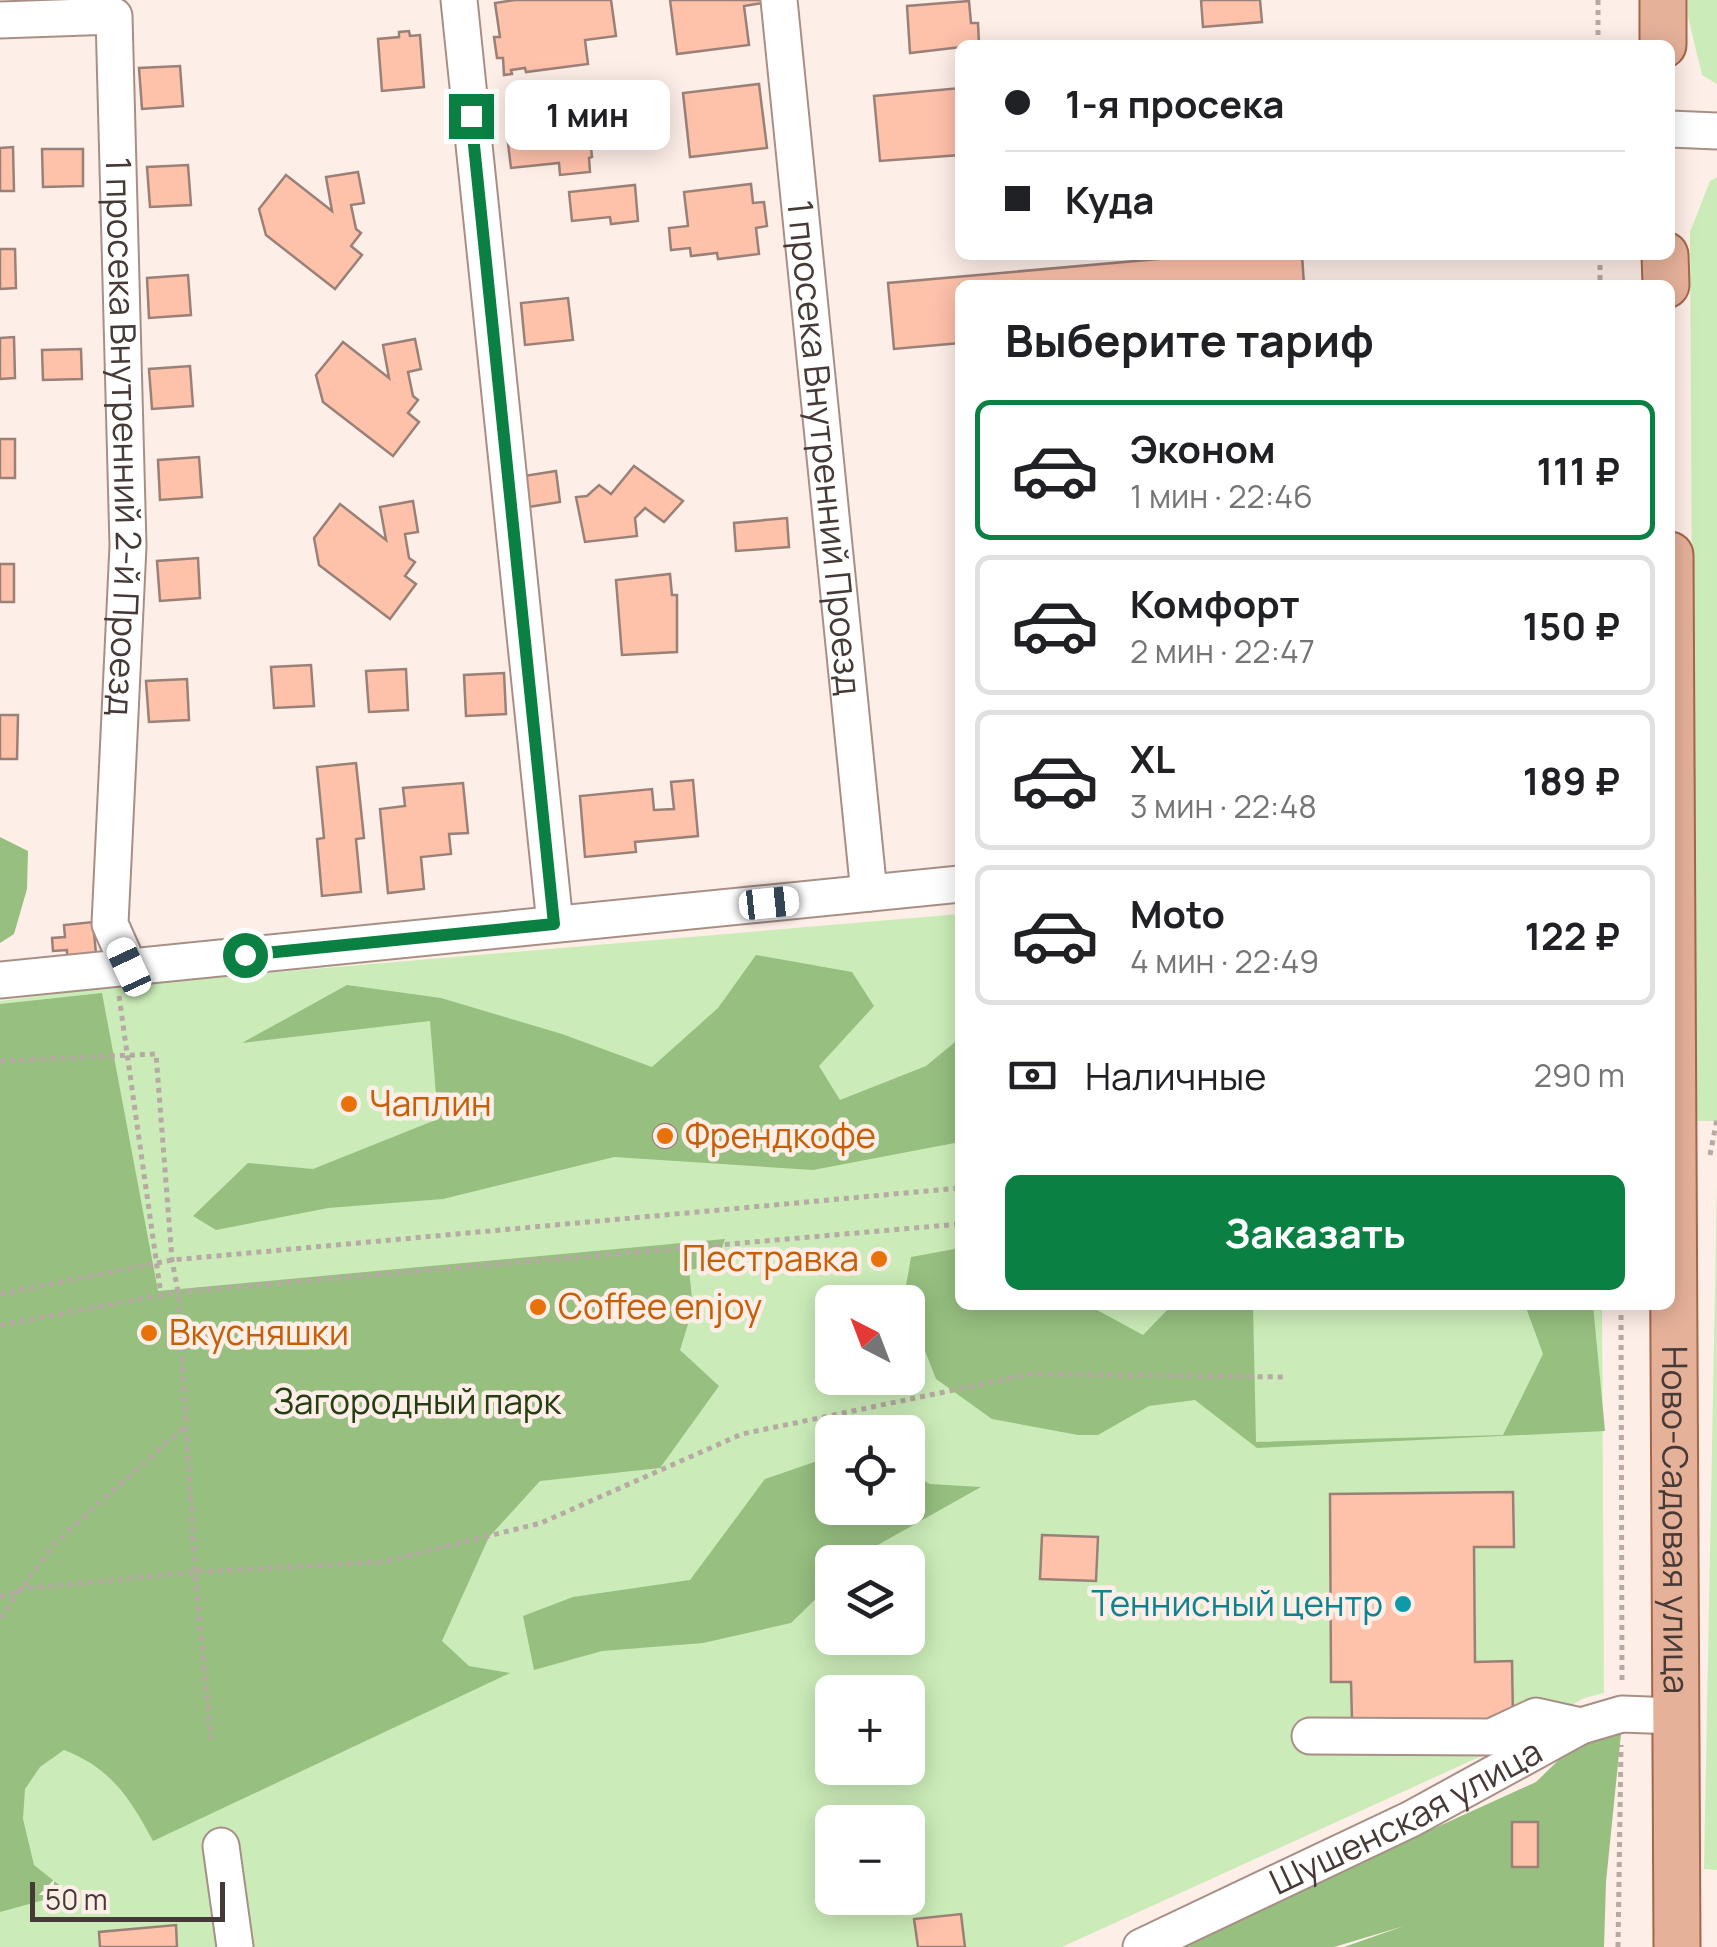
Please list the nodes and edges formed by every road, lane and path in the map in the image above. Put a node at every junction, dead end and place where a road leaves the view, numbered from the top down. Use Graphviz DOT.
graph roads {
  1 [pos="459,0"];
  2 [pos="779,0"];
  3 [pos="1598,0"];
  4 [pos="1663,0"];
  5 [pos="0,20"];
  6 [pos="1598,40"];
  7 [pos="1663,40"];
  8 [pos="1675,129"];
  9 [pos="1717,132"];
  10 [pos="955,885"];
  11 [pos="869,894"];
  12 [pos="554,924"];
  13 [pos="121,968"];
  14 [pos="0,980"];
  15 [pos="128,1056"];
  16 [pos="0,1060"];
  17 [pos="1717,1118"];
  18 [pos="1707,1169"];
  19 [pos="955,1188"];
  20 [pos="955,1224"];
  21 [pos="172,1260"];
  22 [pos="155,1263"];
  23 [pos="178,1292"];
  24 [pos="0,1294"];
  25 [pos="161,1295"];
  26 [pos="1621,1310"];
  27 [pos="1673,1310"];
  28 [pos="0,1325"];
  29 [pos="1286,1377"];
  30 [pos="185,1426"];
  31 [pos="196,1572"];
  32 [pos="21,1589"];
  33 [pos="0,1596"];
  34 [pos="0,1618"];
  35 [pos="1622,1714"];
  36 [pos="1674,1716"];
  37 [pos="1581,1726"];
  38 [pos="1310,1736"];
  39 [pos="211,1739"];
  40 [pos="221,1846"];
  41 [pos="1145,1946"];
  42 [pos="235,1947"];
  43 [pos="1618,1947"];
  44 [pos="1677,1947"];
  1 -- 12 [label="street"];
  2 -- 11 [label="street, 1 просека Внутренний Проезд"];
  3 -- 6 [label="path"];
  4 -- 7 [label="main road"];
  5 -- 13 [label="street, 1 просека Внутренний 2-й Проезд"];
  8 -- 9 [label="street"];
  10 -- 11 [label="street"];
  11 -- 12 [label="street"];
  12 -- 13 [label="street"];
  13 -- 14 [label="street"];
  13 -- 15 [label="path"];
  15 -- 16 [label="path"];
  15 -- 21 [label="path"];
  15 -- 22 [label="path"];
  17 -- 18 [label="path"];
  19 -- 21 [label="path"];
  20 -- 23 [label="path"];
  21 -- 22 [label="path"];
  21 -- 23 [label="path"];
  22 -- 24 [label="path"];
  22 -- 25 [label="path"];
  23 -- 25 [label="path"];
  23 -- 30 [label="path"];
  25 -- 28 [label="path"];
  26 -- 35 [label="path"];
  27 -- 36 [label="main road, Ново-Садовая улица"];
  29 -- 31 [label="path"];
  30 -- 31 [label="path"];
  30 -- 32 [label="path"];
  31 -- 32 [label="path"];
  31 -- 39 [label="path"];
  32 -- 33 [label="path"];
  32 -- 34 [label="path"];
  35 -- 36 [label="street, Шушенская улица"];
  35 -- 37 [label="street, Шушенская улица"];
  35 -- 43 [label="path"];
  36 -- 44 [label="main road, Ново-Садовая улица"];
  37 -- 38 [label="street"];
  37 -- 41 [label="street, Шушенская улица"];
  40 -- 42 [label="street"];
}
